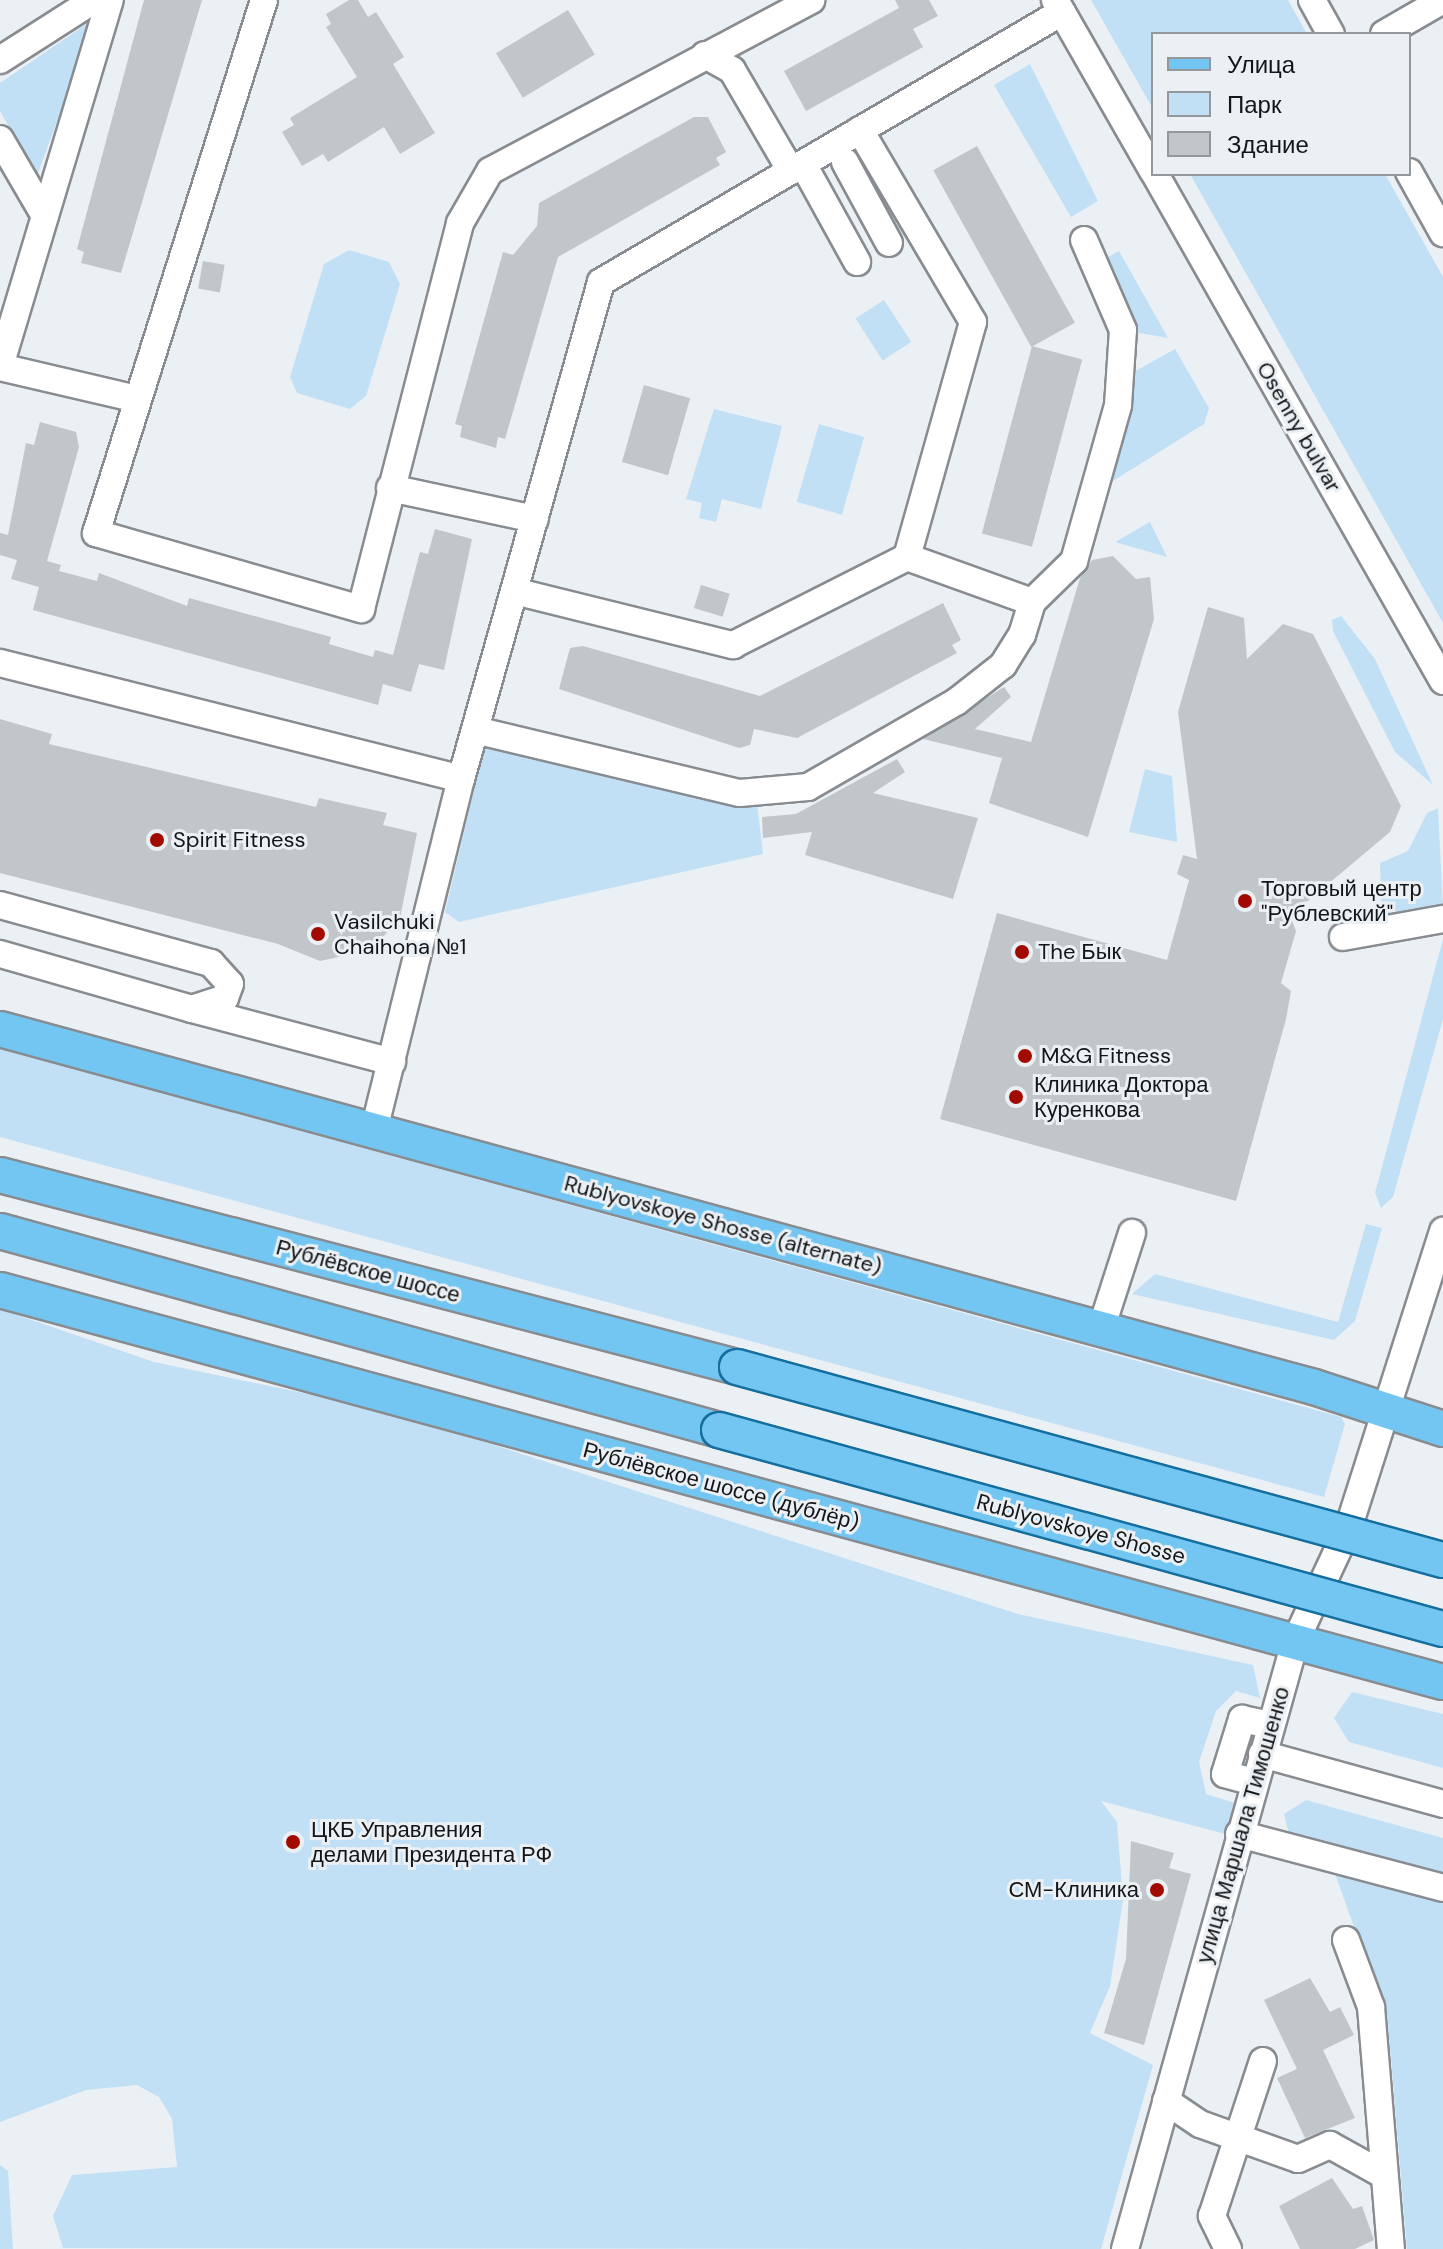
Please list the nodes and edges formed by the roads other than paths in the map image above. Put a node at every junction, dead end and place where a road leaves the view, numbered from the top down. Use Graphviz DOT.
graph roads {
  1 [pos="94,0"];
  2 [pos="110,0"];
  3 [pos="264,0"];
  4 [pos="811,0"];
  5 [pos="1312,0"];
  6 [pos="1443,0"];
  7 [pos="1059,6"];
  8 [pos="1330,32"];
  9 [pos="1387,32"];
  10 [pos="705,55"];
  11 [pos="0,60"];
  12 [pos="860,130"];
  13 [pos="0,139"];
  14 [pos="845,162"];
  15 [pos="797,167"];
  16 [pos="1151,168"];
  17 [pos="1156,176"];
  18 [pos="1411,176"];
  19 [pos="889,179"];
  20 [pos="863,194"];
  21 [pos="45,216"];
  22 [pos="1443,233"];
  23 [pos="1084,240"];
  24 [pos="889,243"];
  25 [pos="857,262"];
  26 [pos="0,367"];
  27 [pos="133,398"];
  28 [pos="390,488"];
  29 [pos="535,519"];
  30 [pos="907,557"];
  31 [pos="514,591"];
  32 [pos="1032,602"];
  33 [pos="0,663"];
  34 [pos="1443,681"];
  35 [pos="475,730"];
  36 [pos="461,779"];
  37 [pos="0,905"];
  38 [pos="1443,919"];
  39 [pos="1343,937"];
  40 [pos="0,954"];
  41 [pos="192,1009"];
  42 [pos="0,1029"];
  43 [pos="392,1062"];
  44 [pos="374,1130"];
  45 [pos="0,1175"];
  46 [pos="0,1231"];
  47 [pos="1443,1231"];
  48 [pos="1132,1233"];
  49 [pos="0,1290"];
  50 [pos="1101,1329"];
  51 [pos="1386,1410"];
  52 [pos="1443,1429"];
  53 [pos="1293,1510"];
  54 [pos="1349,1526"];
  55 [pos="1443,1560"];
  56 [pos="1323,1580"];
  57 [pos="1431,1617"];
  58 [pos="1295,1642"];
  59 [pos="1443,1682"];
  60 [pos="1270,1725"];
  61 [pos="1262,1754"];
  62 [pos="1254,1782"];
  63 [pos="1443,1804"];
  64 [pos="1239,1834"];
  65 [pos="1443,1888"];
  66 [pos="1346,1940"];
  67 [pos="1263,2061"];
  68 [pos="1166,2101"];
  69 [pos="1239,2137"];
  70 [pos="1384,2175"];
  71 [pos="1125,2249"];
  72 [pos="1228,2249"];
  73 [pos="1391,2249"];
  1 -- 11 [label="street"];
  2 -- 21 [label="street"];
  3 -- 27 [label="street"];
  4 -- 10 [label="street"];
  5 -- 8 [label="street"];
  6 -- 9 [label="street"];
  7 -- 12 [label="street"];
  7 -- 16 [label="street, Osenny bulvar"];
  10 -- 15 [label="street"];
  10 -- 28 [label="street"];
  12 -- 15 [label="street"];
  12 -- 19 [label="street"];
  13 -- 21 [label="street"];
  14 -- 20 [label="street"];
  15 -- 25 [label="street"];
  15 -- 29 [label="street"];
  17 -- 34 [label="street, Osenny bulvar"];
  18 -- 22 [label="street"];
  19 -- 20 [label="street"];
  19 -- 30 [label="street"];
  20 -- 24 [label="street"];
  21 -- 26 [label="street"];
  23 -- 32 [label="street"];
  26 -- 27 [label="street"];
  27 -- 28 [label="street"];
  28 -- 29 [label="street"];
  29 -- 31 [label="street"];
  30 -- 31 [label="street"];
  30 -- 32 [label="street"];
  31 -- 35 [label="street"];
  32 -- 35 [label="street"];
  33 -- 36 [label="street"];
  35 -- 36 [label="street"];
  36 -- 43 [label="street"];
  37 -- 41 [label="street"];
  38 -- 39 [label="street"];
  40 -- 41 [label="street"];
  41 -- 43 [label="street"];
  42 -- 44 [label="main road, Rublyovskoye Shosse (alternate)"];
  43 -- 44 [label="street"];
  44 -- 50 [label="main road, Rublyovskoye Shosse (alternate)"];
  45 -- 55 [label="main road, Рублёвское шоссе, bridge"];
  46 -- 57 [label="main road, Rublyovskoye Shosse, bridge"];
  47 -- 51 [label="street"];
  48 -- 50 [label="street"];
  49 -- 58 [label="main road, Рублёвское шоссе (дублёр)"];
  50 -- 51 [label="main road, Rublyovskoye Shosse (alternate)"];
  51 -- 52 [label="main road, Rublyovskoye Shosse (alternate)"];
  51 -- 54 [label="street, улица Маршала Тимошенко"];
  53 -- 54 [label="street"];
  54 -- 56 [label="street, улица Маршала Тимошенко"];
  56 -- 57 [label="street"];
  56 -- 58 [label="street, улица Маршала Тимошенко"];
  58 -- 59 [label="main road, Рублёвское шоссе (дублёр)"];
  58 -- 60 [label="street, улица Маршала Тимошенко"];
  60 -- 61 [label="street, улица Маршала Тимошенко"];
  60 -- 62 [label="street"];
  61 -- 62 [label="street, улица Маршала Тимошенко"];
  61 -- 63 [label="street"];
  62 -- 64 [label="street, улица Маршала Тимошенко"];
  64 -- 65 [label="street"];
  64 -- 68 [label="street, улица Маршала Тимошенко"];
  66 -- 70 [label="street"];
  67 -- 69 [label="street"];
  68 -- 69 [label="street"];
  68 -- 71 [label="street, улица Маршала Тимошенко"];
  69 -- 70 [label="street"];
  69 -- 72 [label="street"];
  70 -- 73 [label="street"];
}
